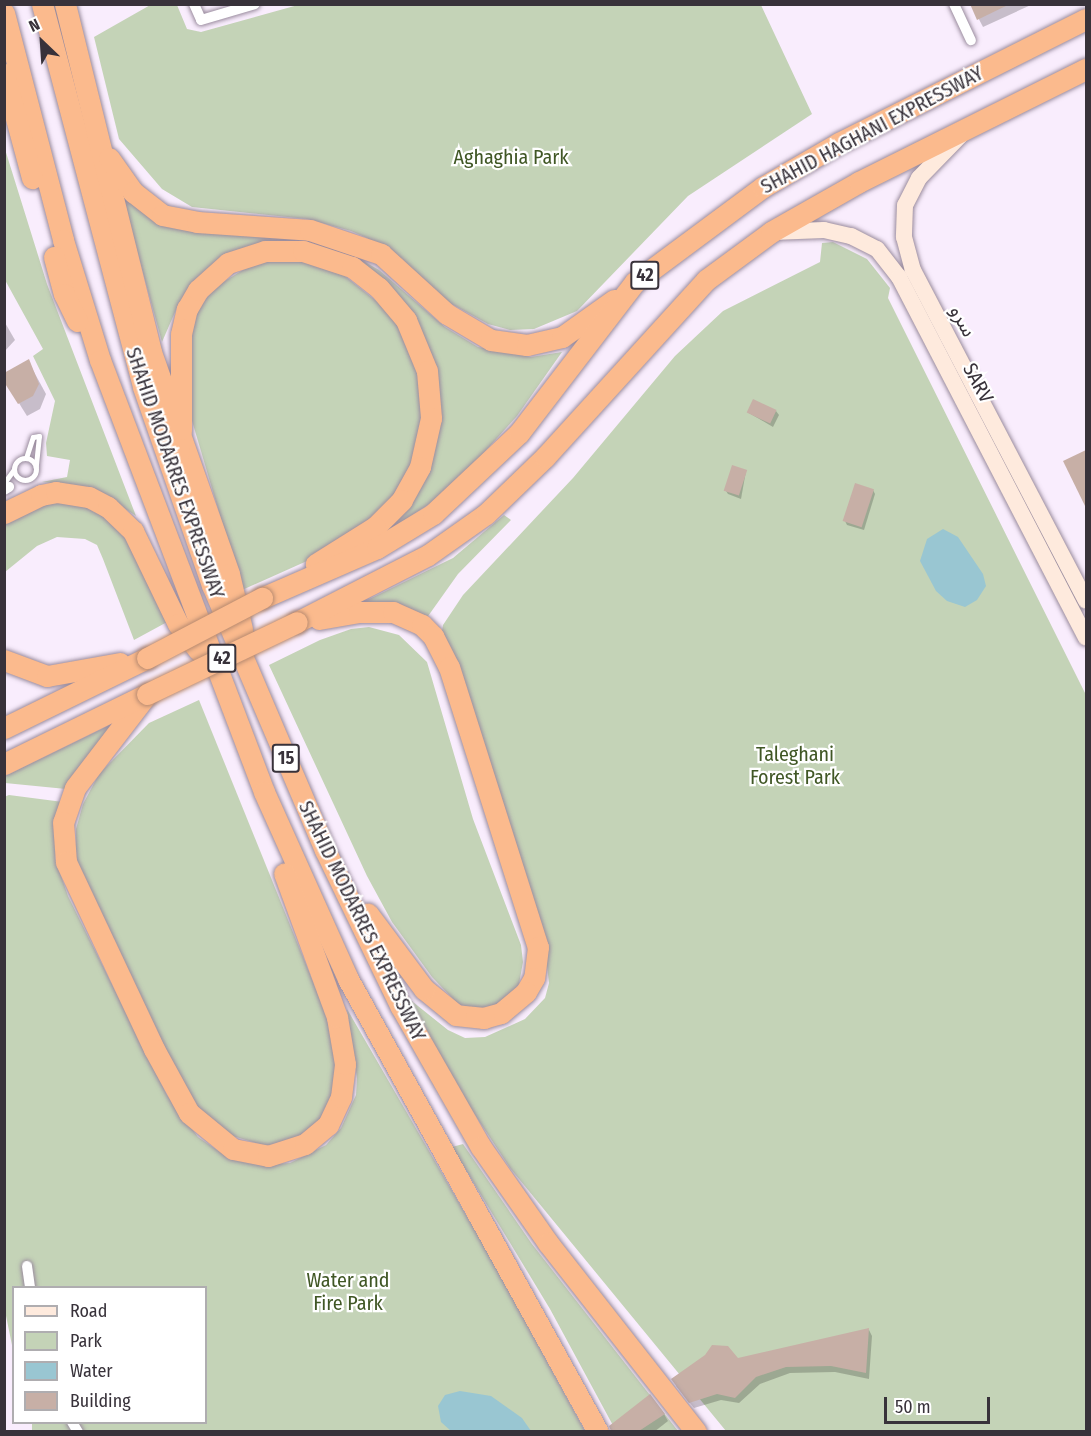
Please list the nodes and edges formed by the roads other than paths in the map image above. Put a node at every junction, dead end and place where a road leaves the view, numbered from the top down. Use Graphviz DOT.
graph roads {
  1 [pos="42,4"];
  2 [pos="65,4"];
  3 [pos="194,4"];
  4 [pos="255,4"];
  5 [pos="954,4"];
  6 [pos="4,14"];
  7 [pos="1086,19"];
  8 [pos="971,40"];
  9 [pos="1086,69"];
  10 [pos="4,74"];
  11 [pos="91,110"];
  12 [pos="967,129"];
  13 [pos="771,232"];
  14 [pos="635,282"];
  15 [pos="100,360"];
  16 [pos="181,429"];
  17 [pos="26,458"];
  18 [pos="36,467"];
  19 [pos="14,469"];
  20 [pos="175,479"];
  21 [pos="27,480"];
  22 [pos="6,487"];
  23 [pos="4,513"];
  24 [pos="262,598"];
  25 [pos="1086,601"];
  26 [pos="297,622"];
  27 [pos="1086,638"];
  28 [pos="147,658"];
  29 [pos="4,660"];
  30 [pos="220,678"];
  31 [pos="256,688"];
  32 [pos="147,694"];
  33 [pos="4,728"];
  34 [pos="4,764"];
  35 [pos="264,792"];
  36 [pos="325,850"];
  37 [pos="27,1266"];
  38 [pos="30,1286"];
  39 [pos="598,1431"];
  40 [pos="696,1431"];
  1 -- 20 [label="highway, SHAHID MODARRES EXPRESSWAY / 15"];
  2 -- 11 [label="highway"];
  3 -- 4 [label="street"];
  5 -- 8 [label="street"];
  6 -- 15 [label="highway, SHAHID MODARRES EXPRESSWAY / 15"];
  7 -- 14 [label="highway, SHAHID HAGHANI EXPRESSWAY / 42"];
  9 -- 12 [label="highway, SHAHID HAGHANI EXPRESSWAY / 42"];
  10 -- 15 [label="highway"];
  11 -- 14 [label="highway"];
  11 -- 16 [label="highway"];
  12 -- 13 [label="highway, SHAHID HAGHANI EXPRESSWAY / 42"];
  12 -- 25 [label="street, سرو"];
  13 -- 26 [label="highway, SHAHID HAGHANI EXPRESSWAY / 42"];
  13 -- 27 [label="street, SARV"];
  14 -- 24 [label="highway, SHAHID HAGHANI EXPRESSWAY / 42"];
  15 -- 30 [label="highway, SHAHID MODARRES EXPRESSWAY / 15"];
  16 -- 20 [label="highway"];
  16 -- 24 [label="highway"];
  16 -- 31 [label="highway"];
  17 -- 18 [label="lane"];
  17 -- 18 [label="lane"];
  17 -- 19 [label="lane"];
  18 -- 21 [label="lane"];
  19 -- 21 [label="lane"];
  19 -- 22 [label="lane"];
  20 -- 31 [label="highway, SHAHID MODARRES EXPRESSWAY / 15"];
  21 -- 22 [label="lane"];
  23 -- 30 [label="highway"];
  24 -- 28 [label="highway, 42, bridge"];
  26 -- 32 [label="highway, 42, bridge"];
  26 -- 36 [label="highway"];
  28 -- 29 [label="highway"];
  28 -- 33 [label="highway, 42"];
  30 -- 35 [label="highway, SHAHID MODARRES EXPRESSWAY / 15"];
  31 -- 36 [label="highway, SHAHID MODARRES EXPRESSWAY / 15"];
  32 -- 34 [label="highway, 42"];
  32 -- 35 [label="highway"];
  35 -- 39 [label="highway, SHAHID MODARRES EXPRESSWAY / 15"];
  36 -- 40 [label="highway, SHAHID MODARRES EXPRESSWAY / 15"];
  37 -- 38 [label="street"];
}
